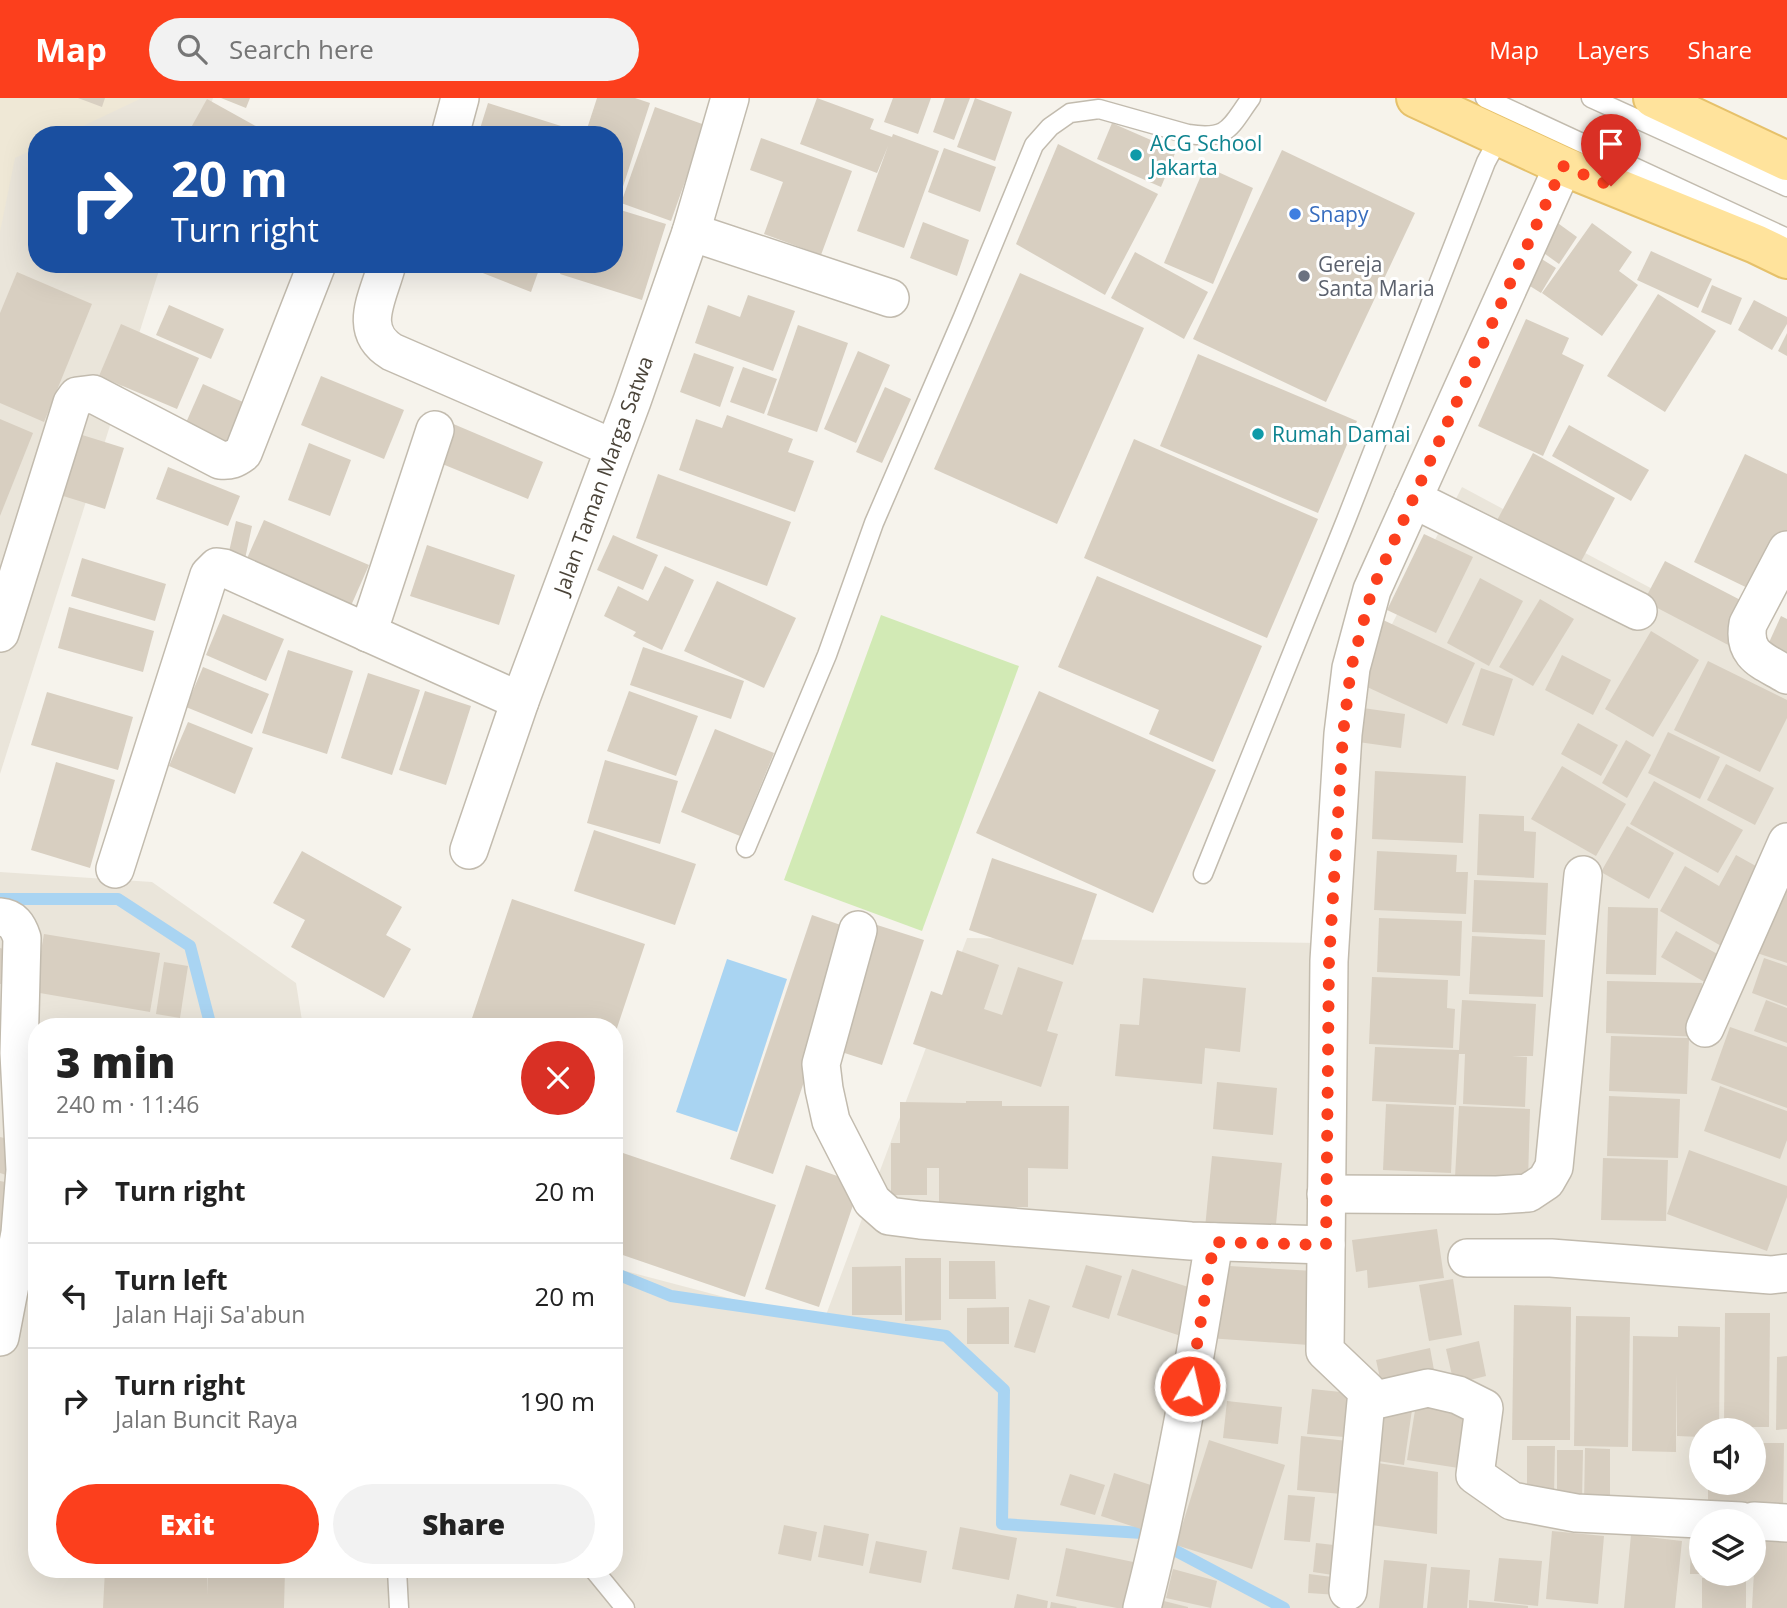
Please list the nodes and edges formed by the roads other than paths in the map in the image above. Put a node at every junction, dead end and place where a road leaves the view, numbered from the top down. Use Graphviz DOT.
graph roads {
  1 [pos="460,98"];
  2 [pos="730,98"];
  3 [pos="1251,98"];
  4 [pos="1416,98"];
  5 [pos="1485,98"];
  6 [pos="1591,98"];
  7 [pos="1653,98"];
  8 [pos="452,126"];
  9 [pos="1500,136"];
  10 [pos="1563,166"];
  11 [pos="1787,166"];
  12 [pos="691,232"];
  13 [pos="1787,237"];
  14 [pos="1787,259"];
  15 [pos="313,273"];
  16 [pos="384,273"];
  17 [pos="890,298"];
  18 [pos="435,430"];
  19 [pos="614,449"];
  20 [pos="1413,499"];
  21 [pos="1787,550"];
  22 [pos="1638,611"];
  23 [pos="368,632"];
  24 [pos="0,633"];
  25 [pos="1787,675"];
  26 [pos="520,701"];
  27 [pos="1787,842"];
  28 [pos="746,848"];
  29 [pos="469,850"];
  30 [pos="115,869"];
  31 [pos="1203,874"];
  32 [pos="1583,875"];
  33 [pos="0,917"];
  34 [pos="858,930"];
  35 [pos="1706,1028"];
  36 [pos="1326,1194"];
  37 [pos="1214,1242"];
  38 [pos="1326,1245"];
  39 [pos="1466,1258"];
  40 [pos="1787,1273"];
  41 [pos="0,1336"];
  42 [pos="1367,1402"];
  43 [pos="1689,1518"];
  44 [pos="1766,1522"];
  45 [pos="1787,1523"];
  46 [pos="397,1578"];
  47 [pos="601,1578"];
  48 [pos="1348,1591"];
  49 [pos="1146,1592"];
  50 [pos="399,1608"];
  51 [pos="625,1608"];
  1 -- 8 [label="street"];
  2 -- 12 [label="street, Jalan Taman Marga Satwa"];
  3 -- 28 [label="lane"];
  4 -- 9 [label="main road"];
  5 -- 13 [label="lane"];
  6 -- 11 [label="lane"];
  7 -- 11 [label="main road"];
  9 -- 10 [label="main road"];
  9 -- 31 [label="lane"];
  10 -- 14 [label="main road"];
  10 -- 20 [label="street"];
  12 -- 17 [label="street"];
  12 -- 19 [label="street, Jalan Taman Marga Satwa"];
  15 -- 24 [label="street"];
  16 -- 19 [label="street"];
  18 -- 23 [label="street"];
  19 -- 26 [label="street, Jalan Taman Marga Satwa"];
  20 -- 22 [label="street"];
  20 -- 36 [label="street"];
  21 -- 25 [label="street"];
  23 -- 26 [label="street"];
  23 -- 30 [label="street"];
  26 -- 29 [label="street, Jalan Taman Marga Satwa"];
  27 -- 35 [label="street"];
  32 -- 36 [label="street"];
  33 -- 41 [label="street"];
  34 -- 37 [label="street"];
  36 -- 38 [label="street"];
  37 -- 38 [label="street"];
  37 -- 49 [label="street"];
  38 -- 42 [label="street"];
  39 -- 40 [label="street"];
  42 -- 43 [label="street"];
  42 -- 48 [label="street"];
  44 -- 45 [label="street"];
  46 -- 50 [label="lane"];
  47 -- 51 [label="lane"];
}
